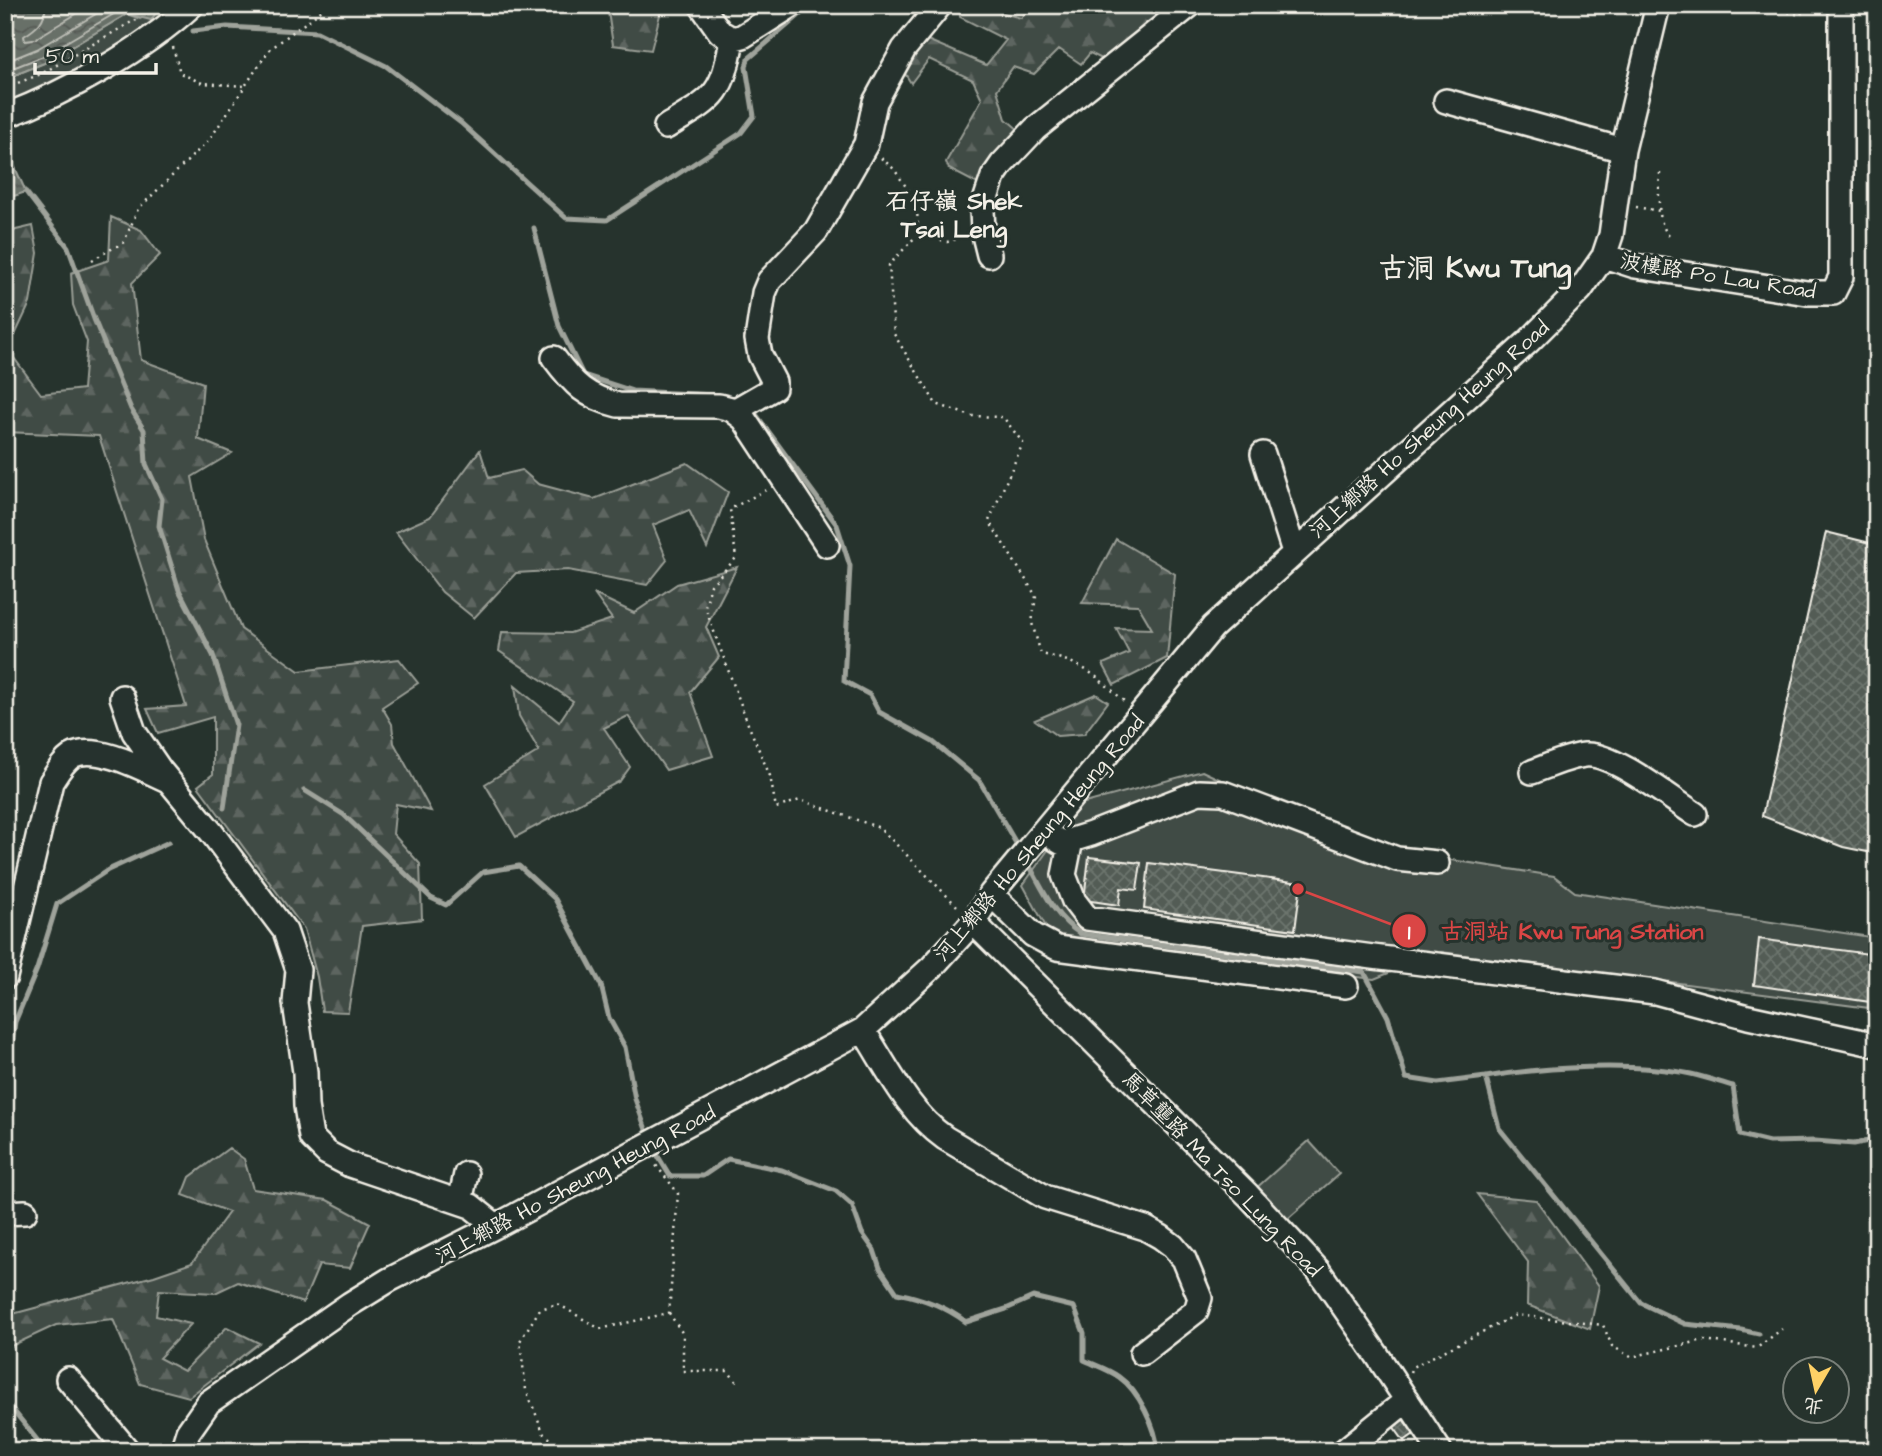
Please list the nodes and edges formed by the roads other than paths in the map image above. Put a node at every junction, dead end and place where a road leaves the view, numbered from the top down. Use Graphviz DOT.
graph roads {
  1 [pos="192,5"];
  2 [pos="701,5"];
  3 [pos="792,5"];
  4 [pos="940,5"];
  5 [pos="1190,5"];
  6 [pos="1658,5"];
  7 [pos="1841,5"];
  8 [pos="732,39"];
  9 [pos="1446,101"];
  10 [pos="5,116"];
  11 [pos="666,127"];
  12 [pos="1623,150"];
  13 [pos="989,255"];
  14 [pos="1604,256"];
  15 [pos="554,358"];
  16 [pos="734,411"];
  17 [pos="1263,454"];
  18 [pos="827,545"];
  19 [pos="1294,552"];
  20 [pos="122,697"];
  21 [pos="1532,772"];
  22 [pos="170,781"];
  23 [pos="1695,814"];
  24 [pos="1044,831"];
  25 [pos="1071,840"];
  26 [pos="1437,863"];
  27 [pos="991,894"];
  28 [pos="973,922"];
  29 [pos="5,977"];
  30 [pos="1346,986"];
  31 [pos="863,1030"];
  32 [pos="1877,1045"];
  33 [pos="466,1174"];
  34 [pos="460,1202"];
  35 [pos="496,1226"];
  36 [pos="1142,1353"];
  37 [pos="68,1379"];
  38 [pos="1404,1396"];
  39 [pos="128,1451"];
  40 [pos="182,1451"];
  41 [pos="1344,1451"];
  42 [pos="1440,1451"];
  1 -- 10 [label="street"];
  2 -- 8 [label="street"];
  3 -- 8 [label="street"];
  4 -- 16 [label="street"];
  5 -- 13 [label="street"];
  6 -- 12 [label="street, 河上鄉路 Ho Sheung Heung Road"];
  7 -- 14 [label="street, 波樓路 Po Lau Road"];
  8 -- 11 [label="street"];
  9 -- 12 [label="street"];
  12 -- 14 [label="street, 河上鄉路 Ho Sheung Heung Road"];
  14 -- 19 [label="street, 河上鄉路 Ho Sheung Heung Road"];
  15 -- 16 [label="street"];
  16 -- 18 [label="street"];
  17 -- 19 [label="street"];
  19 -- 24 [label="street, 河上鄉路 Ho Sheung Heung Road"];
  20 -- 22 [label="street"];
  21 -- 23 [label="street"];
  22 -- 29 [label="street"];
  22 -- 34 [label="street"];
  24 -- 25 [label="street"];
  24 -- 27 [label="street, 河上鄉路 Ho Sheung Heung Road"];
  25 -- 26 [label="street"];
  25 -- 32 [label="street"];
  27 -- 28 [label="street, 河上鄉路 Ho Sheung Heung Road"];
  27 -- 30 [label="street"];
  28 -- 31 [label="street, 河上鄉路 Ho Sheung Heung Road"];
  28 -- 38 [label="street, 馬草壟路 Ma Tso Lung Road"];
  31 -- 35 [label="street, 河上鄉路 Ho Sheung Heung Road"];
  31 -- 36 [label="street"];
  33 -- 34 [label="street"];
  34 -- 35 [label="street"];
  35 -- 40 [label="street, 河上鄉路 Ho Sheung Heung Road"];
  37 -- 39 [label="street"];
  38 -- 41 [label="street"];
  38 -- 42 [label="street, 馬草壟路 Ma Tso Lung Road"];
}
